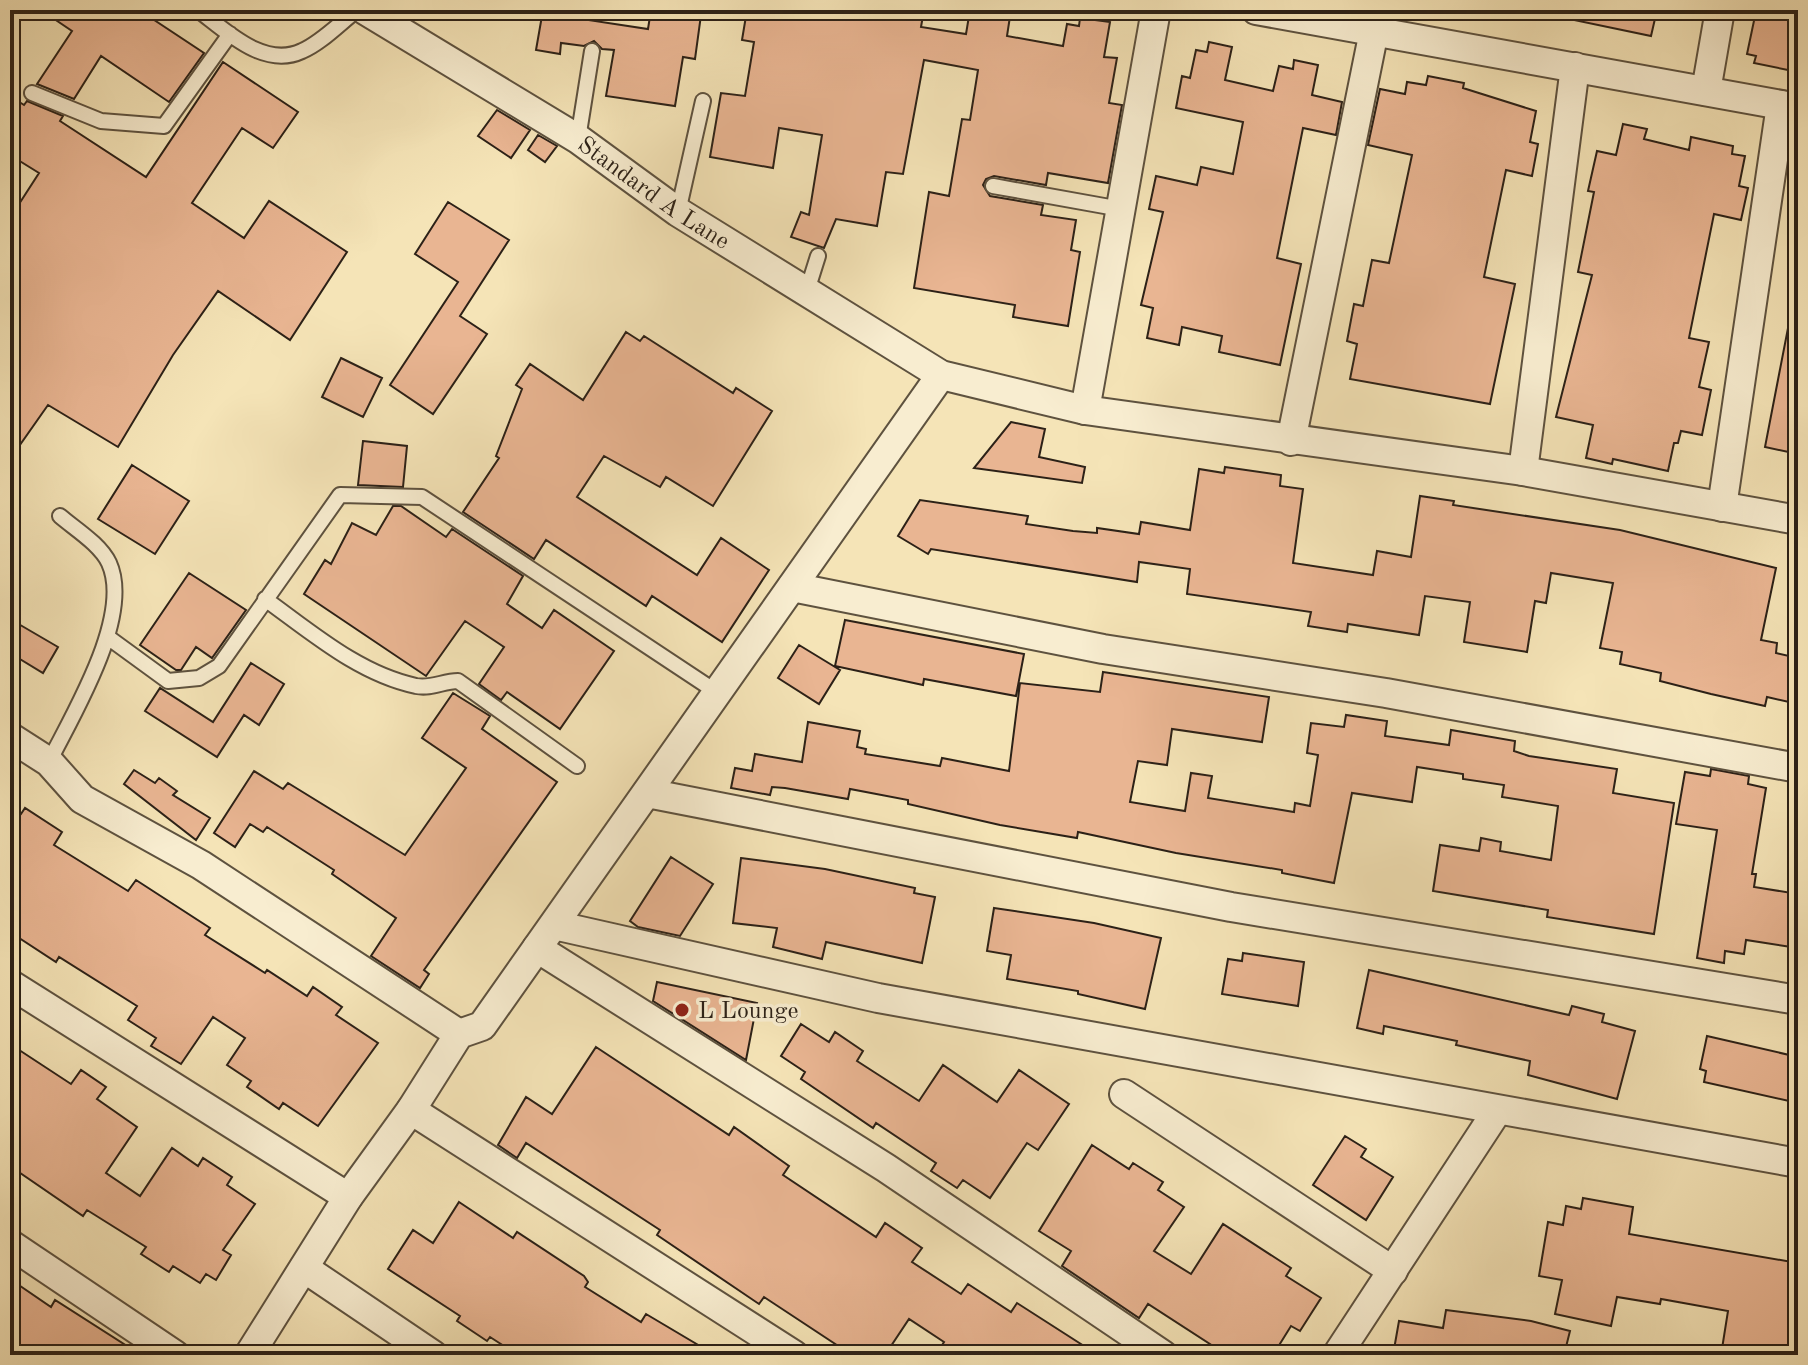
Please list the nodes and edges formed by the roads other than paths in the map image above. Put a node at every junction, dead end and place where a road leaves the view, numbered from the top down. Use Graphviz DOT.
graph roads {
  1 [pos="198,10"];
  2 [pos="357,10"];
  3 [pos="365,10"];
  4 [pos="1156,10"];
  5 [pos="1256,10"];
  6 [pos="1720,10"];
  7 [pos="399,20"];
  8 [pos="1374,31"];
  9 [pos="230,34"];
  10 [pos="592,51"];
  11 [pos="1575,67"];
  12 [pos="1706,91"];
  13 [pos="32,93"];
  14 [pos="703,101"];
  15 [pos="1790,107"];
  16 [pos="578,139"];
  17 [pos="993,186"];
  18 [pos="1121,209"];
  19 [pos="678,212"];
  20 [pos="818,256"];
  21 [pos="807,291"];
  22 [pos="941,375"];
  23 [pos="1085,410"];
  24 [pos="1291,441"];
  25 [pos="1523,471"];
  26 [pos="1722,507"];
  27 [pos="60,516"];
  28 [pos="1798,520"];
  29 [pos="792,587"];
  30 [pos="265,599"];
  31 [pos="109,638"];
  32 [pos="718,693"];
  33 [pos="10,737"];
  34 [pos="49,762"];
  35 [pos="577,766"];
  36 [pos="1798,768"];
  37 [pos="647,793"];
  38 [pos="546,937"];
  39 [pos="10,984"];
  40 [pos="1798,1000"];
  41 [pos="459,1034"];
  42 [pos="1124,1094"];
  43 [pos="411,1110"];
  44 [pos="1497,1111"];
  45 [pos="1798,1163"];
  46 [pos="348,1197"];
  47 [pos="10,1244"];
  48 [pos="304,1268"];
  49 [pos="1393,1271"];
  50 [pos="175,1355"];
  51 [pos="249,1355"];
  52 [pos="433,1355"];
  53 [pos="794,1355"];
  54 [pos="1163,1355"];
  55 [pos="1337,1355"];
  1 -- 9 [label="lane"];
  2 -- 9 [label="lane"];
  3 -- 7 [label="street, Standard A Lane"];
  4 -- 18 [label="street"];
  5 -- 8 [label="street"];
  6 -- 12 [label="street"];
  7 -- 16 [label="street, Standard A Lane"];
  8 -- 11 [label="street"];
  8 -- 24 [label="street"];
  9 -- 13 [label="lane"];
  10 -- 16 [label="lane"];
  11 -- 12 [label="street"];
  11 -- 25 [label="street"];
  12 -- 15 [label="street"];
  14 -- 19 [label="lane"];
  15 -- 26 [label="street"];
  16 -- 19 [label="street, Standard A Lane"];
  17 -- 18 [label="lane"];
  18 -- 23 [label="street"];
  19 -- 21 [label="street, Standard A Lane"];
  20 -- 21 [label="lane"];
  21 -- 22 [label="street, Standard A Lane"];
  22 -- 23 [label="street, Standard A Lane"];
  22 -- 29 [label="street"];
  23 -- 24 [label="street, Standard A Lane"];
  24 -- 25 [label="street, Standard A Lane"];
  25 -- 26 [label="street, Standard A Lane"];
  26 -- 28 [label="street, Standard A Lane"];
  27 -- 31 [label="lane"];
  29 -- 32 [label="street"];
  29 -- 36 [label="street"];
  30 -- 31 [label="lane"];
  30 -- 32 [label="lane"];
  30 -- 35 [label="lane"];
  31 -- 34 [label="lane"];
  32 -- 37 [label="street"];
  33 -- 34 [label="street"];
  34 -- 41 [label="street"];
  37 -- 38 [label="street"];
  37 -- 40 [label="street"];
  38 -- 41 [label="street"];
  38 -- 44 [label="street"];
  38 -- 54 [label="street"];
  39 -- 46 [label="street"];
  41 -- 43 [label="street"];
  42 -- 49 [label="street"];
  43 -- 46 [label="street"];
  43 -- 53 [label="street"];
  44 -- 45 [label="street"];
  44 -- 49 [label="street"];
  46 -- 48 [label="street"];
  47 -- 50 [label="street"];
  48 -- 51 [label="street"];
  48 -- 52 [label="street"];
  49 -- 55 [label="street"];
}
